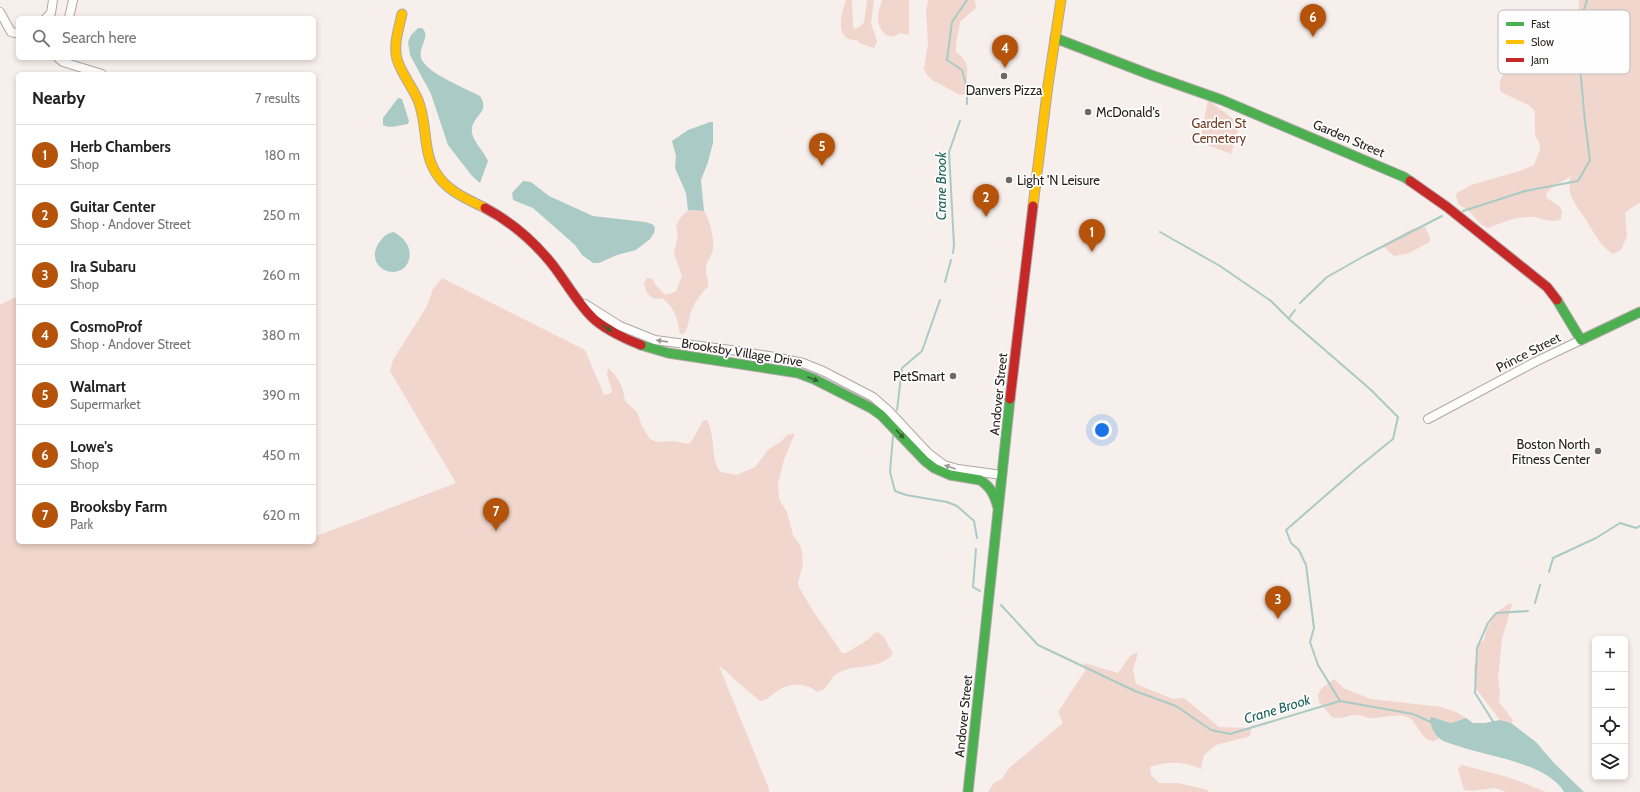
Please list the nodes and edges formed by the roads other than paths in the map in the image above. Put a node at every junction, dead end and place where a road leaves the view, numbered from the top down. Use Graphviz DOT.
graph roads {
  1 [pos="53,0"];
  2 [pos="74,0"];
  3 [pos="1061,0"];
  4 [pos="0,12"];
  5 [pos="402,14"];
  6 [pos="48,16"];
  7 [pos="70,16"];
  8 [pos="16,33"];
  9 [pos="1055,38"];
  10 [pos="60,60"];
  11 [pos="96,72"];
  12 [pos="571,290"];
  13 [pos="1640,312"];
  14 [pos="1581,340"];
  15 [pos="1428,419"];
  16 [pos="1002,475"];
  17 [pos="998,510"];
  18 [pos="968,792"];
  1 -- 6 [label="street"];
  2 -- 7 [label="street"];
  3 -- 9 [label="main road, Andover Street"];
  4 -- 8 [label="street"];
  5 -- 12 [label="main road, Brooksby Village Drive"];
  9 -- 14 [label="main road, Garden Street"];
  9 -- 16 [label="main road, Andover Street"];
  10 -- 11 [label="street"];
  16 -- 12 [label="street, Brooksby Village Drive, one-way"];
  12 -- 17 [label="main road, Brooksby Village Drive, one-way"];
  13 -- 14 [label="main road, Prince Street"];
  14 -- 15 [label="street, Prince Street"];
  16 -- 17 [label="main road, Andover Street"];
  17 -- 18 [label="main road, Andover Street"];
}
